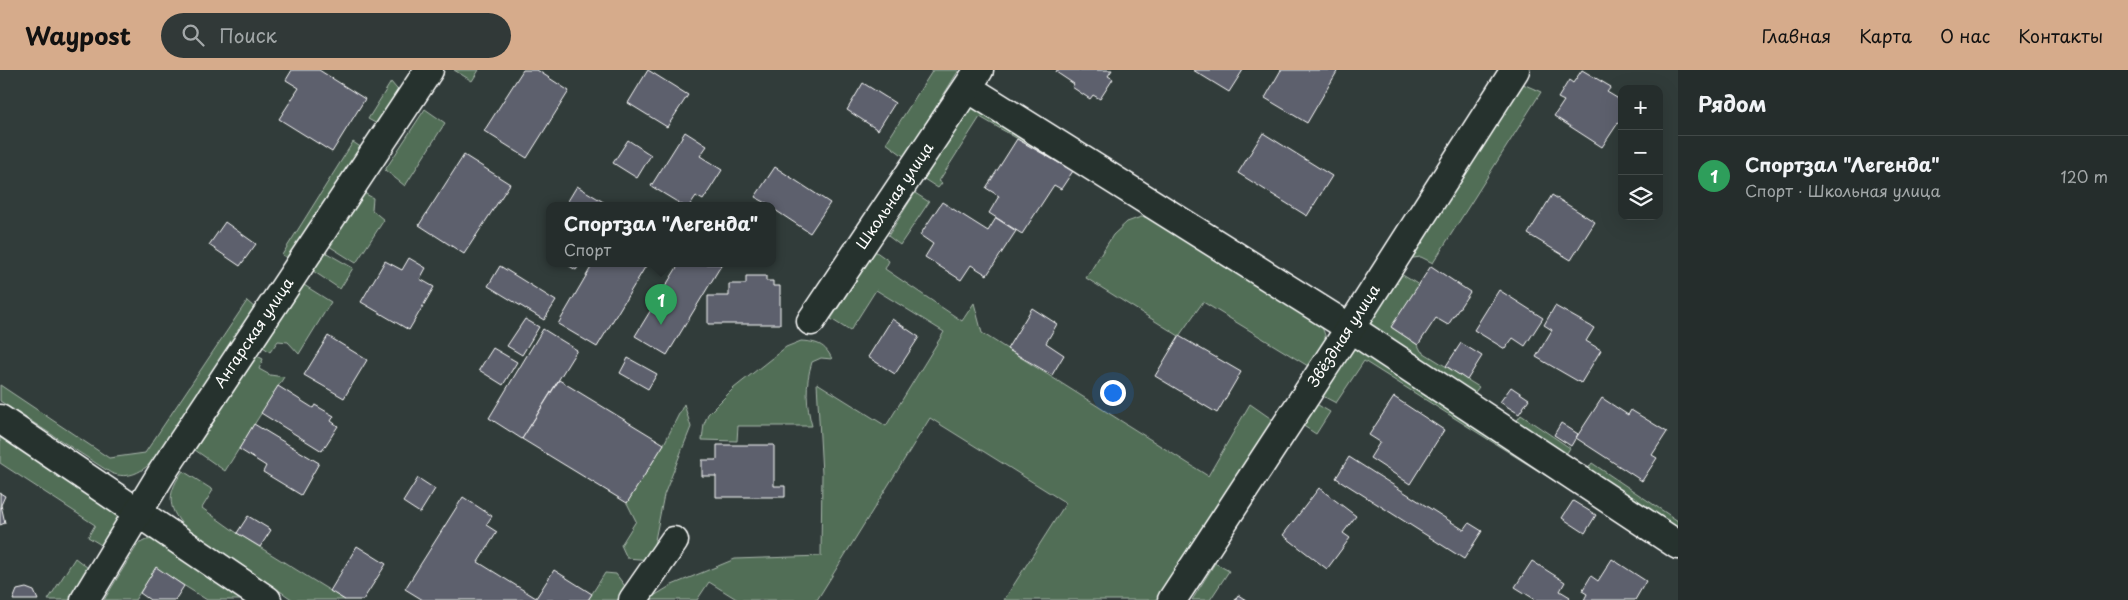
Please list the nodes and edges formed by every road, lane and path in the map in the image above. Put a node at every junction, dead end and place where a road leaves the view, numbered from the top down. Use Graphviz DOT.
graph roads {
  1 [pos="429,70"];
  2 [pos="1515,70"];
  3 [pos="973,79"];
  4 [pos="811,321"];
  5 [pos="1350,328"];
  6 [pos="0,419"];
  7 [pos="138,512"];
  8 [pos="674,540"];
  9 [pos="1678,545"];
  10 [pos="85,600"];
  11 [pos="268,600"];
  12 [pos="633,600"];
  13 [pos="1172,600"];
  1 -- 7 [label="street, Ангарская улица"];
  2 -- 5 [label="street, Звёздная улица"];
  3 -- 4 [label="street, Школьная улица"];
  3 -- 5 [label="street"];
  5 -- 9 [label="street"];
  5 -- 13 [label="street, Звёздная улица"];
  6 -- 7 [label="street"];
  7 -- 10 [label="street, Ангарская улица"];
  7 -- 11 [label="street"];
  8 -- 12 [label="street"];
}
